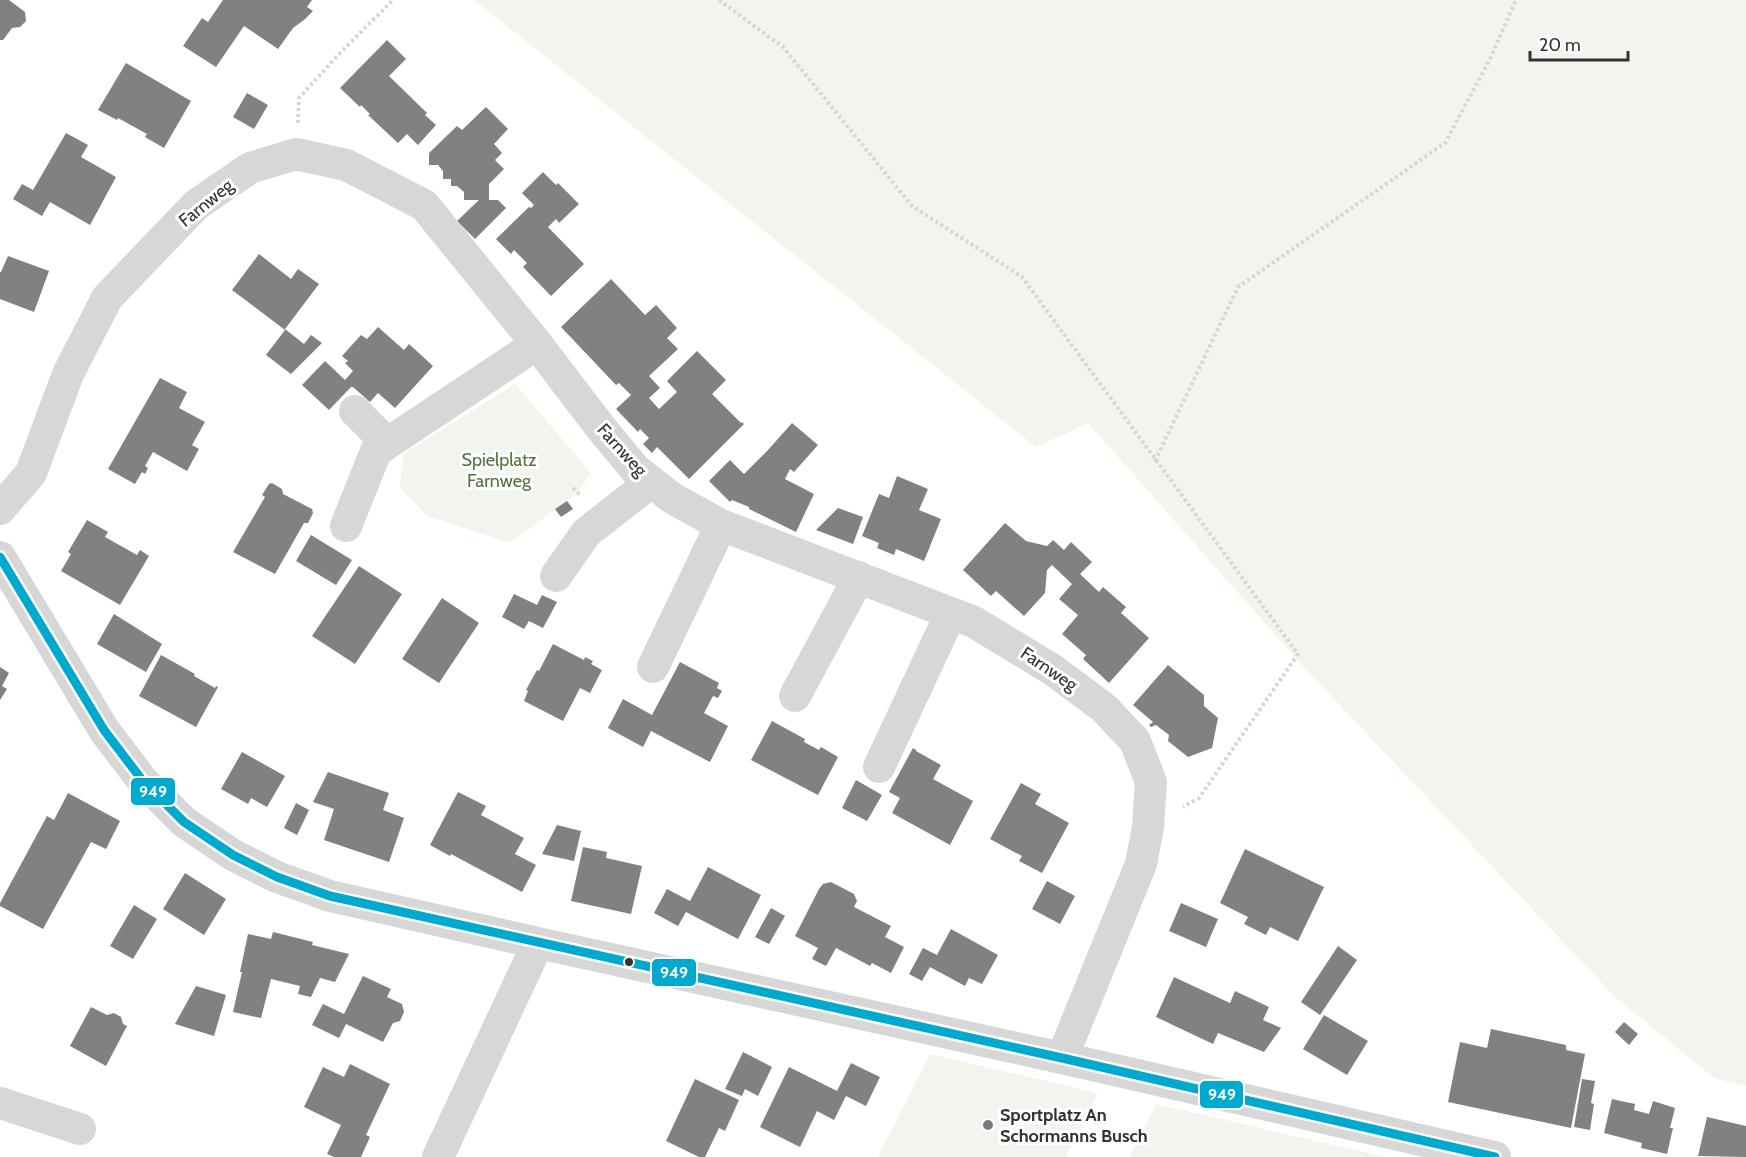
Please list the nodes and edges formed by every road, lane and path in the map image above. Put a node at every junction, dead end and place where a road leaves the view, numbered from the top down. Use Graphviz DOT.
graph roads {
  1 [pos="393,0"];
  2 [pos="719,0"];
  3 [pos="1516,0"];
  4 [pos="296,154"];
  5 [pos="537,344"];
  6 [pos="355,411"];
  7 [pos="384,446"];
  8 [pos="1155,460"];
  9 [pos="651,482"];
  10 [pos="0,509"];
  11 [pos="721,525"];
  12 [pos="346,526"];
  13 [pos="0,557"];
  14 [pos="556,576"];
  15 [pos="859,577"];
  16 [pos="951,613"];
  17 [pos="653,667"];
  18 [pos="795,696"];
  19 [pos="879,767"];
  20 [pos="1148,827"];
  21 [pos="538,944"];
  22 [pos="1062,1058"];
  23 [pos="0,1103"];
  24 [pos="81,1129"];
  25 [pos="1452,1152"];
  26 [pos="438,1157"];
  27 [pos="1495,1157"];
  1 -- 4 [label="path"];
  2 -- 8 [label="path"];
  3 -- 8 [label="path"];
  4 -- 5 [label="street, Farnweg"];
  4 -- 10 [label="street, Farnweg"];
  5 -- 7 [label="street"];
  5 -- 9 [label="street, Farnweg"];
  6 -- 7 [label="street"];
  7 -- 12 [label="street"];
  8 -- 20 [label="path"];
  9 -- 11 [label="street, Farnweg"];
  9 -- 14 [label="street"];
  11 -- 15 [label="street, Farnweg"];
  11 -- 17 [label="street"];
  13 -- 21 [label="street"];
  15 -- 16 [label="street, Farnweg"];
  15 -- 18 [label="street"];
  16 -- 19 [label="street"];
  16 -- 20 [label="street, Farnweg"];
  20 -- 22 [label="street, Farnweg"];
  21 -- 22 [label="street"];
  21 -- 26 [label="street"];
  22 -- 25 [label="street"];
  23 -- 24 [label="street"];
  25 -- 27 [label="street"];
}
